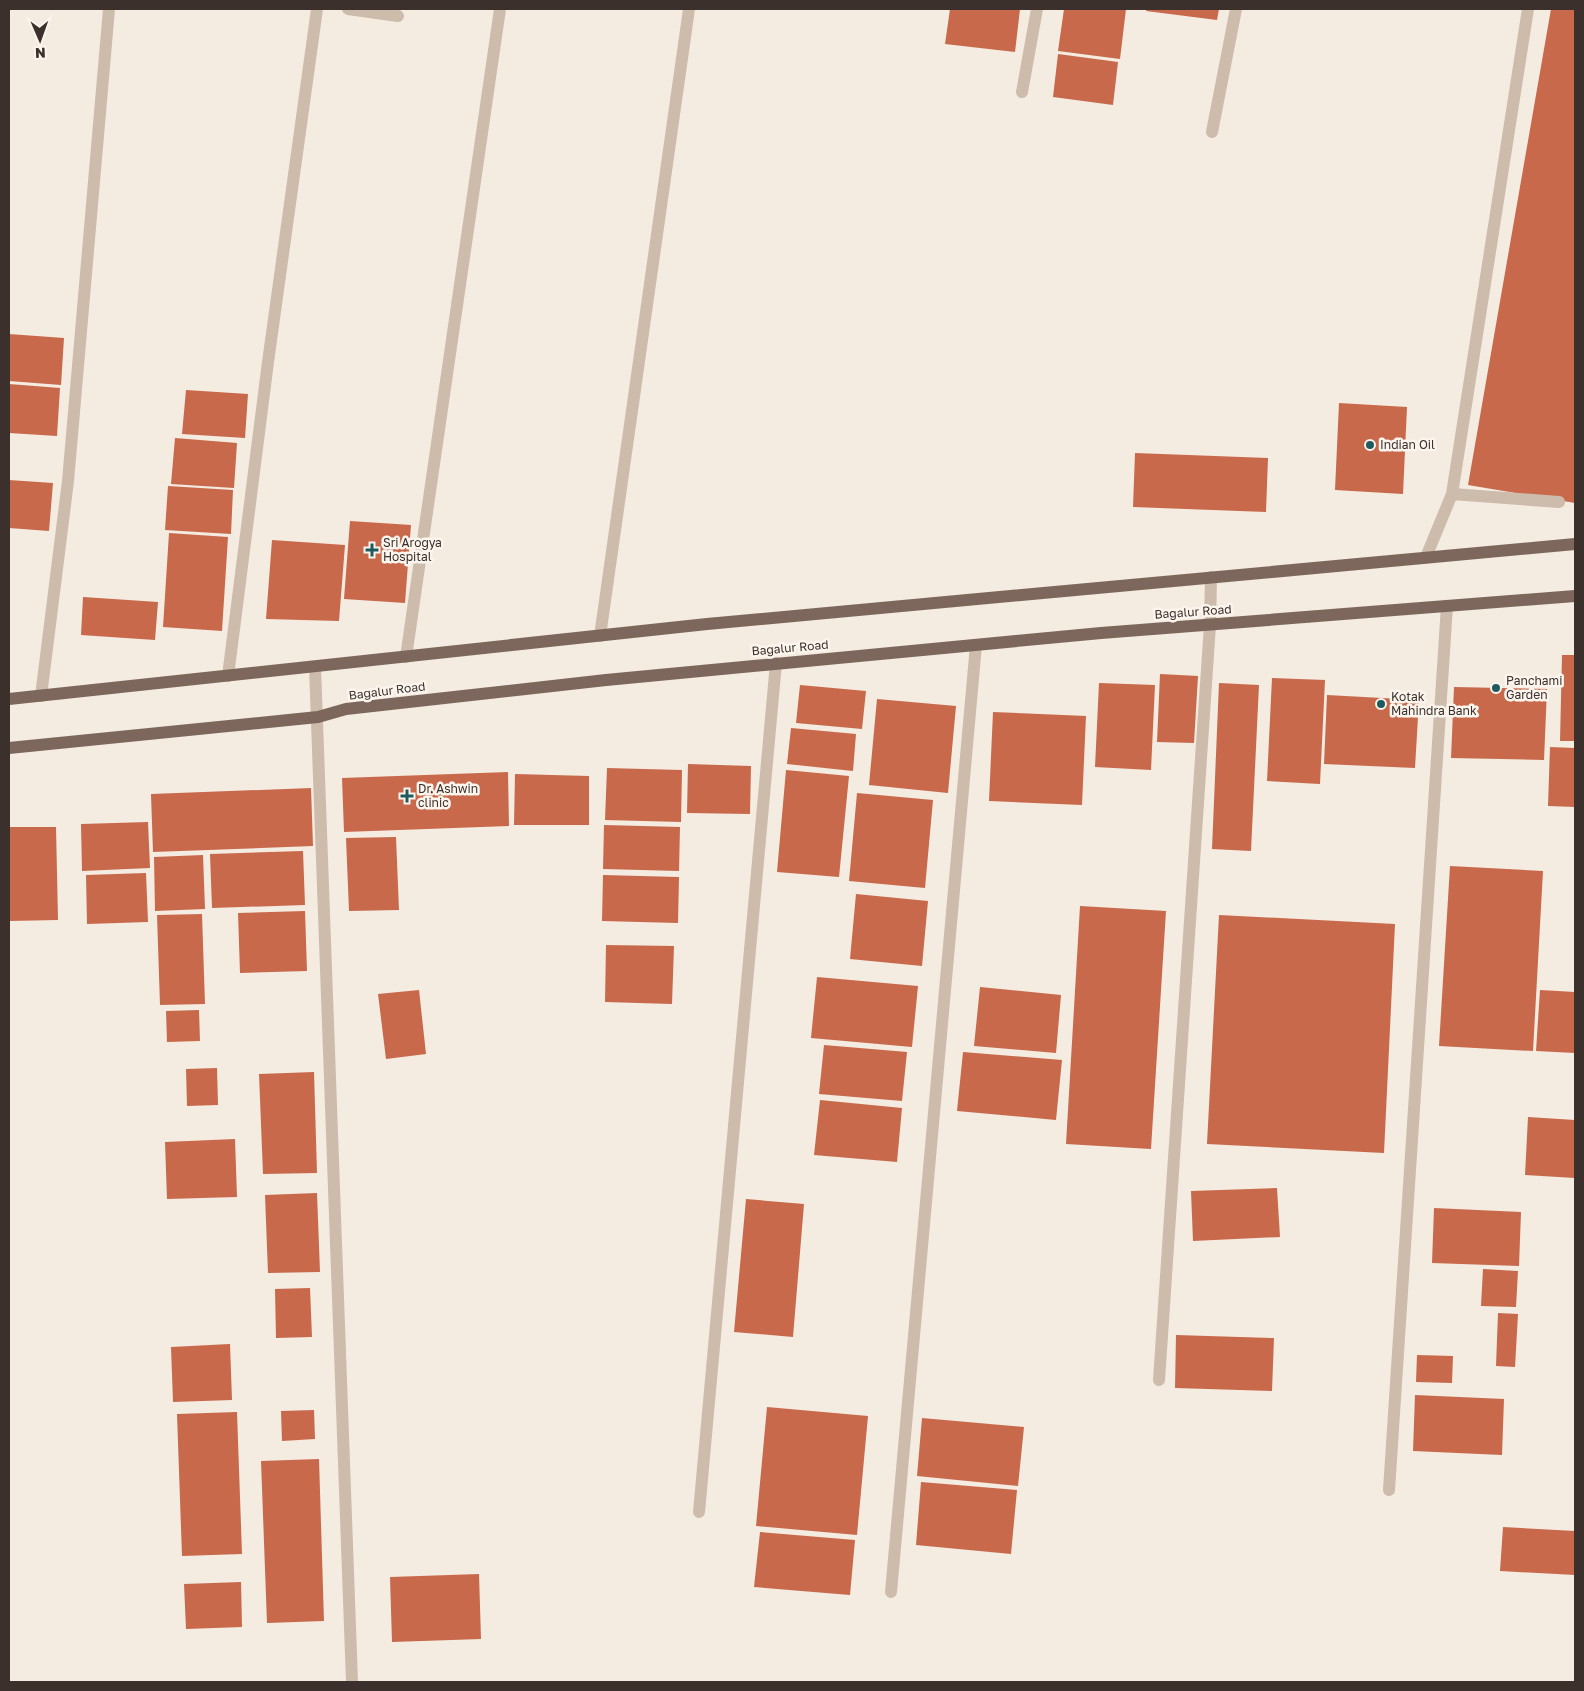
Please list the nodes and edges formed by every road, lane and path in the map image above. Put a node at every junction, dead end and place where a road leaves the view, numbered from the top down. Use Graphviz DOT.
graph roads {
  1 [pos="109,9"];
  2 [pos="317,9"];
  3 [pos="348,9"];
  4 [pos="500,9"];
  5 [pos="689,9"];
  6 [pos="1038,9"];
  7 [pos="1236,9"];
  8 [pos="1528,9"];
  9 [pos="398,16"];
  10 [pos="1022,92"];
  11 [pos="1212,132"];
  12 [pos="1452,494"];
  13 [pos="1560,502"];
  14 [pos="1575,544"];
  15 [pos="1426,558"];
  16 [pos="1211,577"];
  17 [pos="1575,596"];
  18 [pos="1447,606"];
  19 [pos="1210,625"];
  20 [pos="600,636"];
  21 [pos="976,645"];
  22 [pos="406,657"];
  23 [pos="776,664"];
  24 [pos="315,667"];
  25 [pos="228,676"];
  26 [pos="42,696"];
  27 [pos="9,699"];
  28 [pos="318,717"];
  29 [pos="9,748"];
  30 [pos="1159,1380"];
  31 [pos="1389,1490"];
  32 [pos="699,1512"];
  33 [pos="891,1592"];
  34 [pos="352,1682"];
  1 -- 26 [label="street"];
  2 -- 25 [label="street"];
  3 -- 9 [label="street"];
  4 -- 22 [label="street"];
  5 -- 20 [label="street"];
  6 -- 10 [label="street"];
  7 -- 11 [label="street"];
  8 -- 12 [label="street"];
  12 -- 13 [label="street"];
  12 -- 15 [label="street"];
  14 -- 15 [label="main road"];
  15 -- 16 [label="main road"];
  16 -- 19 [label="street"];
  16 -- 20 [label="main road"];
  17 -- 18 [label="main road, Bagalur Road"];
  18 -- 19 [label="main road, Bagalur Road"];
  18 -- 31 [label="street"];
  19 -- 21 [label="main road, Bagalur Road"];
  19 -- 30 [label="street"];
  20 -- 22 [label="main road"];
  21 -- 23 [label="main road, Bagalur Road"];
  21 -- 33 [label="street"];
  22 -- 24 [label="main road"];
  23 -- 28 [label="main road, Bagalur Road"];
  23 -- 32 [label="street"];
  24 -- 25 [label="main road"];
  24 -- 28 [label="street"];
  25 -- 26 [label="main road"];
  26 -- 27 [label="main road"];
  28 -- 29 [label="main road, Bagalur Road"];
  28 -- 34 [label="street"];
}
